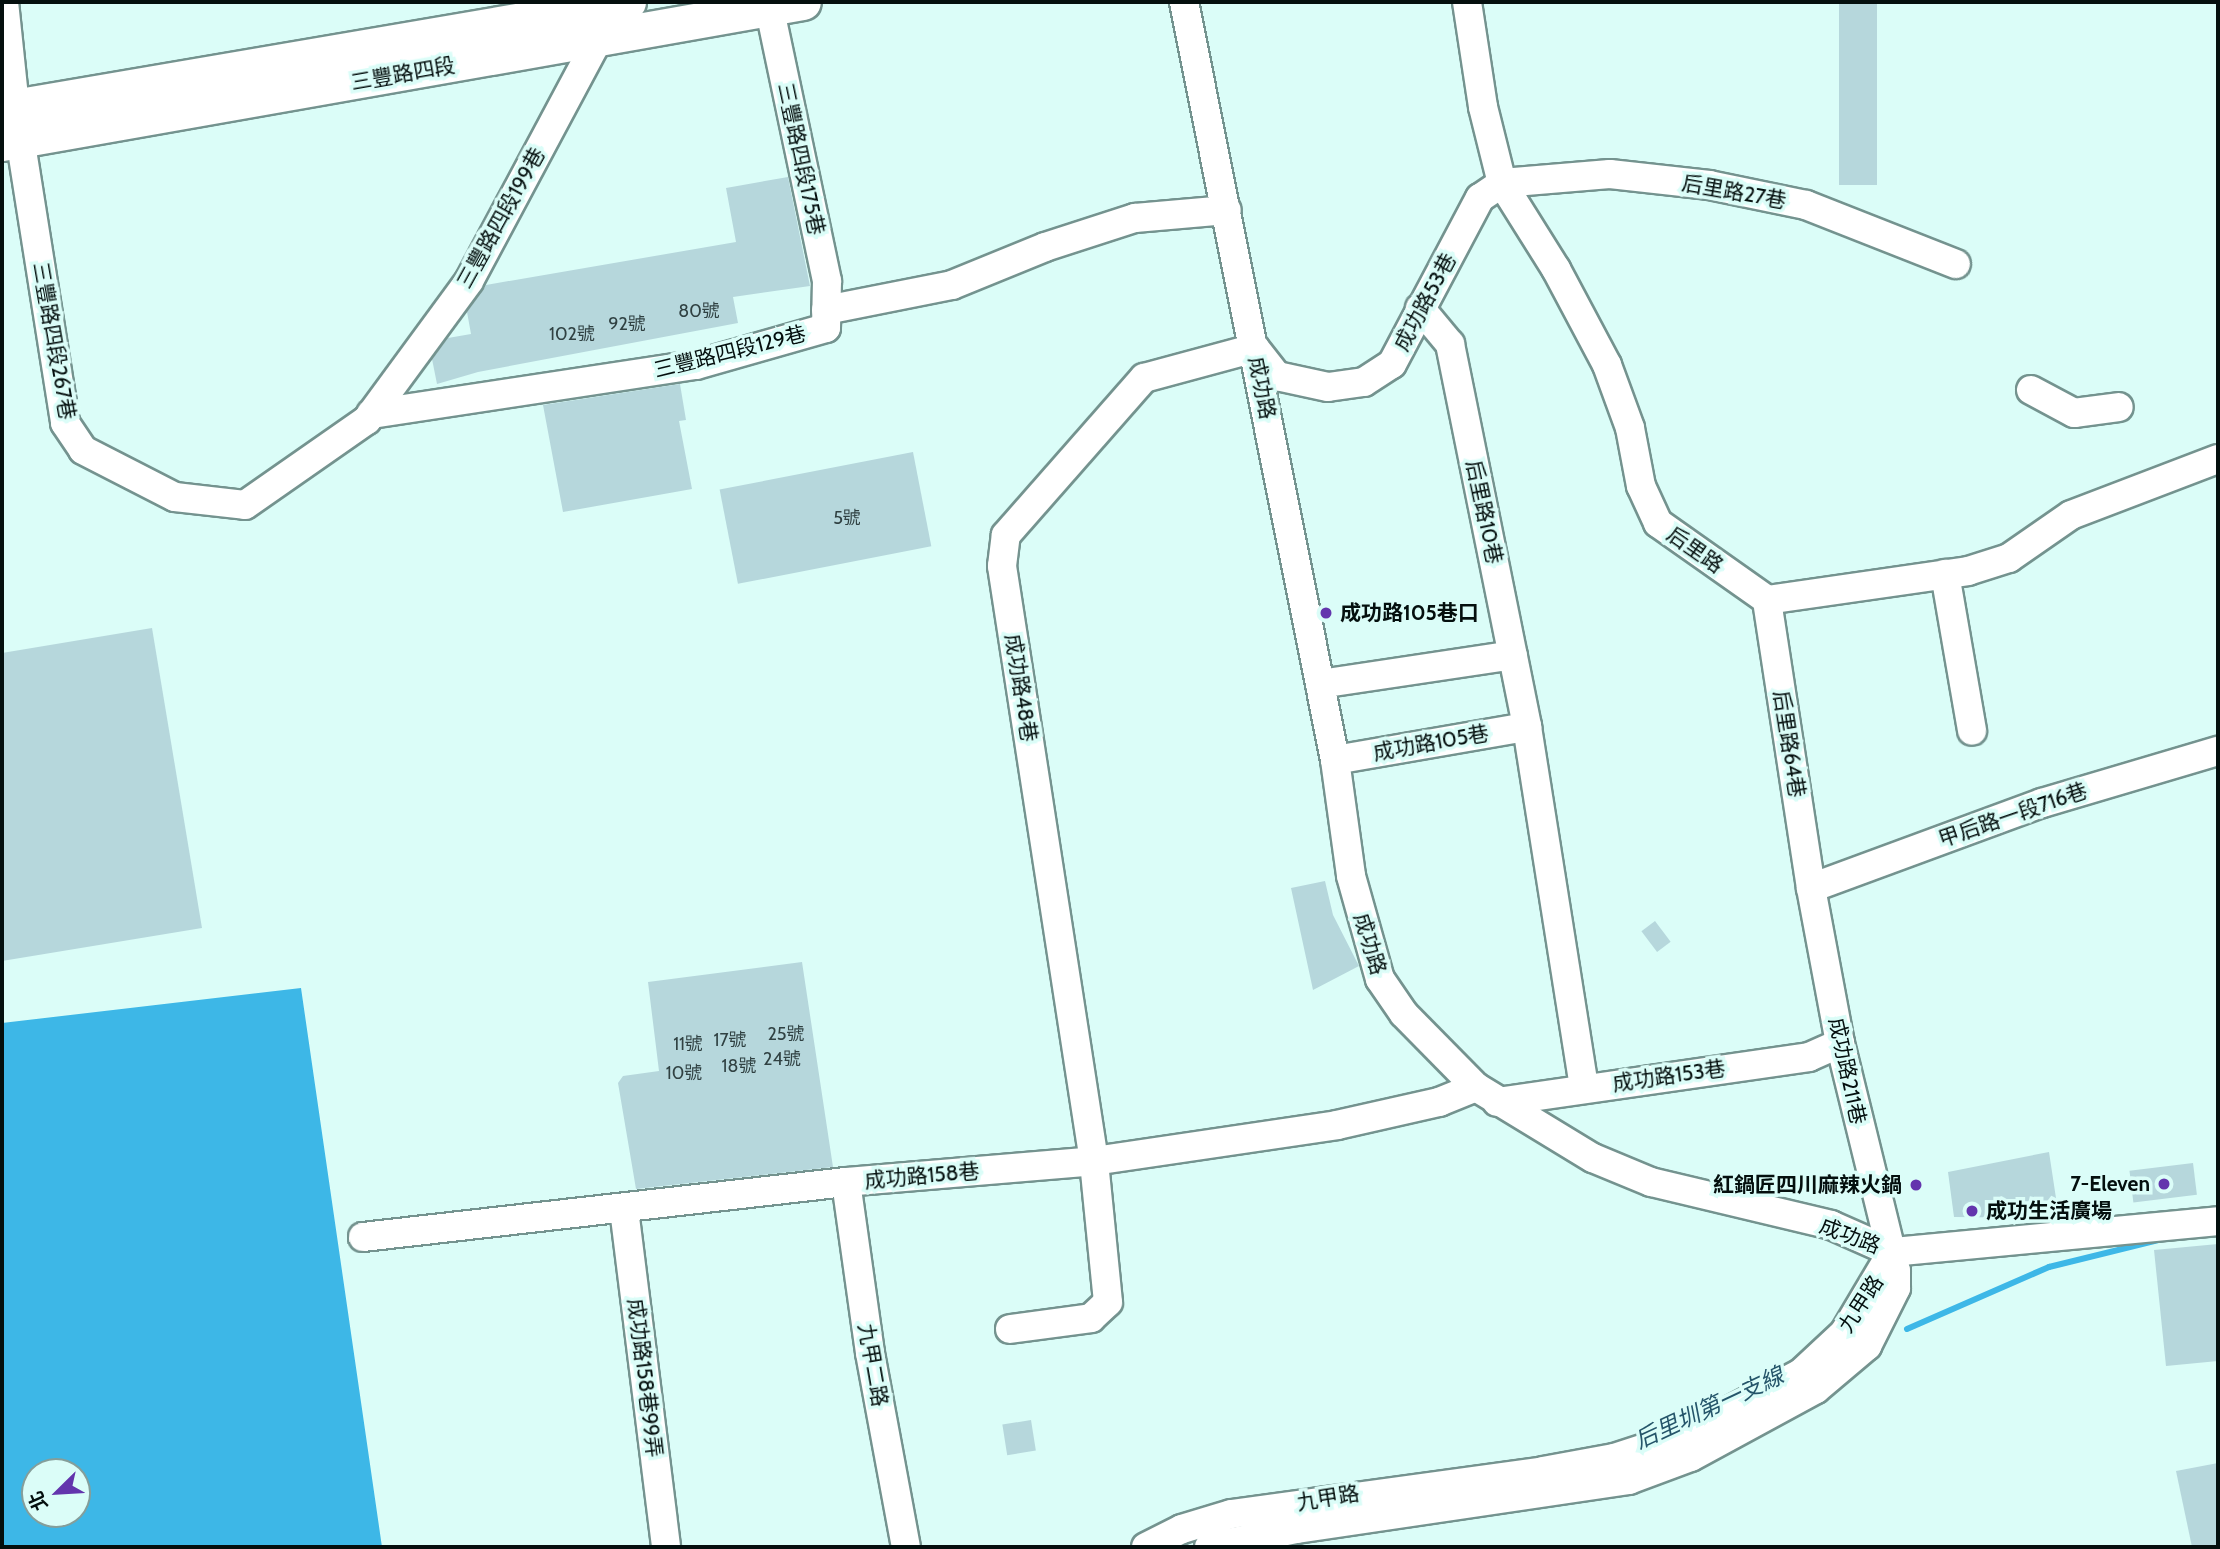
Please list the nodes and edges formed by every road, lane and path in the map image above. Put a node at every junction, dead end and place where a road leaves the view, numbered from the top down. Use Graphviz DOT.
graph roads {
  1 [pos="4,2"];
  2 [pos="628,2"];
  3 [pos="803,2"];
  4 [pos="1184,2"];
  5 [pos="1467,2"];
  6 [pos="769,5"];
  7 [pos="593,24"];
  8 [pos="10,125"];
  9 [pos="1502,183"];
  10 [pos="1227,211"];
  11 [pos="1956,264"];
  12 [pos="1420,308"];
  13 [pos="826,310"];
  14 [pos="1255,348"];
  15 [pos="2031,390"];
  16 [pos="2119,407"];
  17 [pos="371,414"];
  18 [pos="2218,459"];
  19 [pos="1945,574"];
  20 [pos="1768,600"];
  21 [pos="1513,654"];
  22 [pos="1320,684"];
  23 [pos="1527,727"];
  24 [pos="1972,731"];
  25 [pos="2218,751"];
  26 [pos="1335,760"];
  27 [pos="1811,888"];
  28 [pos="1840,1043"];
  29 [pos="1584,1088"];
  30 [pos="1486,1095"];
  31 [pos="1094,1161"];
  32 [pos="846,1182"];
  33 [pos="624,1209"];
  34 [pos="2218,1221"];
  35 [pos="363,1237"];
  36 [pos="1892,1252"];
  37 [pos="1010,1329"];
  38 [pos="666,1547"];
  39 [pos="906,1547"];
  40 [pos="1146,1547"];
  41 [pos="1209,1547"];
  1 -- 8 [label="street, 三豐路四段267巷"];
  2 -- 7 [label="main road, 三豐路四段"];
  3 -- 6 [label="main road, 三豐路四段"];
  4 -- 10 [label="street, 成功路"];
  5 -- 9 [label="street, 后里路"];
  6 -- 7 [label="main road, 三豐路四段"];
  6 -- 13 [label="street, 三豐路四段175巷"];
  7 -- 8 [label="main road, 三豐路四段"];
  7 -- 17 [label="street, 三豐路四段199巷"];
  8 -- 17 [label="street, 三豐路四段267巷"];
  9 -- 11 [label="street, 后里路27巷"];
  9 -- 12 [label="street, 成功路53巷"];
  9 -- 20 [label="street, 后里路"];
  10 -- 13 [label="street, 三豐路四段129巷"];
  10 -- 14 [label="street, 成功路"];
  12 -- 14 [label="street, 成功路53巷"];
  12 -- 21 [label="street, 后里路10巷"];
  13 -- 17 [label="street, 三豐路四段129巷"];
  14 -- 22 [label="street, 成功路"];
  14 -- 31 [label="street, 成功路48巷"];
  15 -- 16 [label="street"];
  18 -- 19 [label="street"];
  19 -- 20 [label="street"];
  19 -- 24 [label="street"];
  20 -- 27 [label="street, 后里路64巷"];
  21 -- 22 [label="street"];
  21 -- 23 [label="street, 后里路10巷"];
  22 -- 26 [label="street, 成功路"];
  23 -- 26 [label="street, 成功路105巷"];
  23 -- 29 [label="street, 后里路10巷"];
  25 -- 27 [label="street, 甲后路一段716巷"];
  26 -- 30 [label="street, 成功路"];
  27 -- 28 [label="street, 成功路211巷"];
  28 -- 29 [label="street, 成功路153巷"];
  28 -- 36 [label="street, 成功路211巷"];
  29 -- 30 [label="street, 成功路153巷"];
  30 -- 31 [label="street, 成功路158巷"];
  30 -- 36 [label="street, 成功路"];
  31 -- 32 [label="street, 成功路158巷"];
  31 -- 37 [label="street, 成功路48巷"];
  32 -- 33 [label="street, 成功路158巷"];
  32 -- 39 [label="street, 九甲二路"];
  33 -- 35 [label="street, 成功路158巷"];
  33 -- 38 [label="street, 成功路158巷99弄"];
  34 -- 36 [label="street, 成功路"];
  36 -- 40 [label="street, 九甲路"];
  36 -- 41 [label="street, 九甲路"];
}
